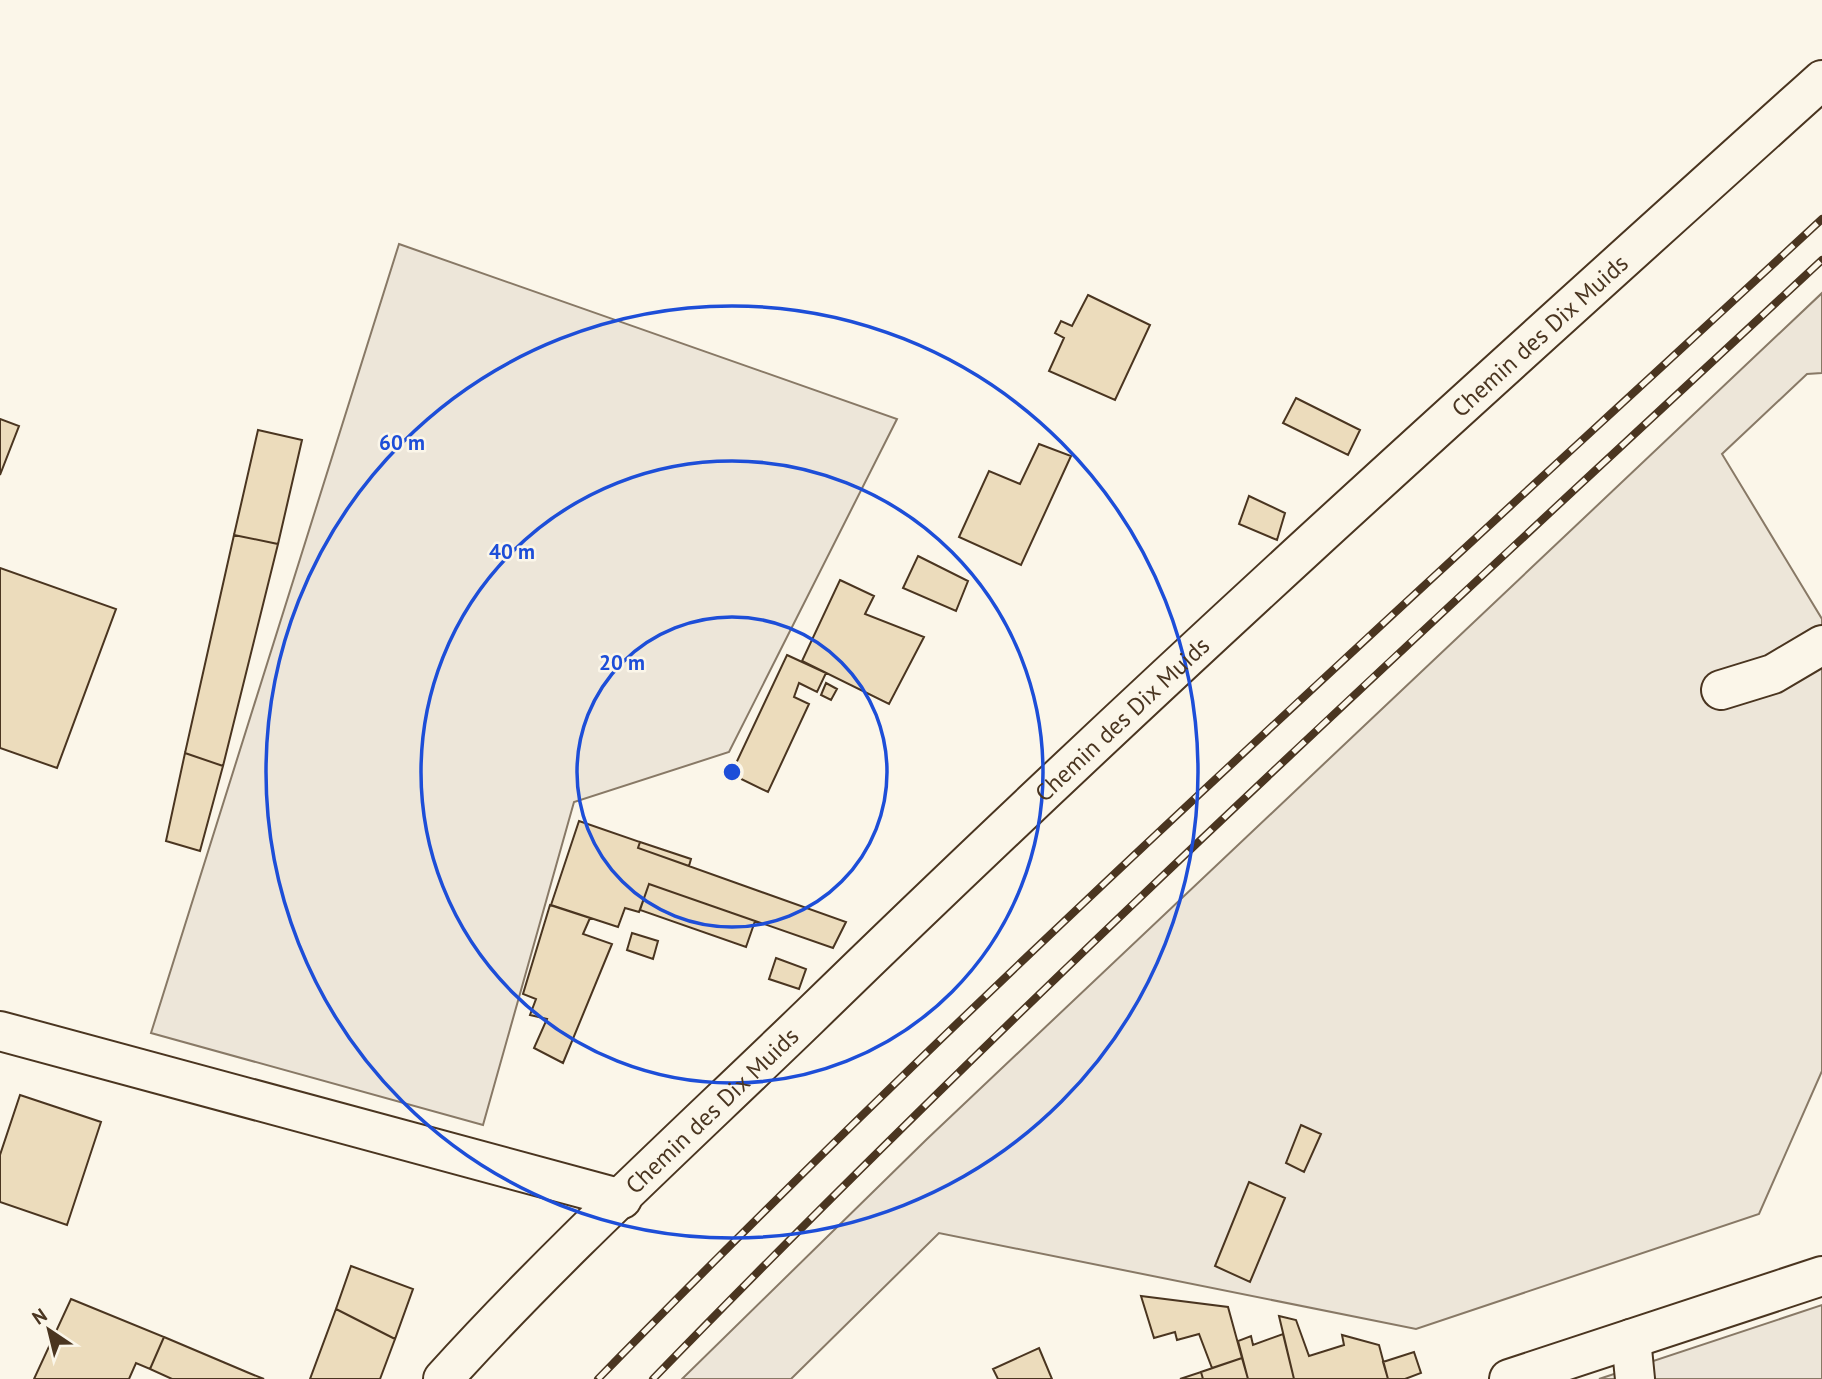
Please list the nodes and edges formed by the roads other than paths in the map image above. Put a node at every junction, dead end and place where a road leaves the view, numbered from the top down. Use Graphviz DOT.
graph roads {
  1 [pos="1822,80"];
  2 [pos="1822,645"];
  3 [pos="1721,690"];
  4 [pos="0,1031"];
  5 [pos="622,1199"];
  6 [pos="1822,1276"];
  7 [pos="1631,1339"];
  8 [pos="1554,1372"];
  9 [pos="443,1379"];
  10 [pos="1509,1379"];
  11 [pos="1635,1379"];
  1 -- 5 [label="street, Chemin des Dix Muids"];
  2 -- 3 [label="street"];
  4 -- 5 [label="street"];
  5 -- 9 [label="street, Chemin des Dix Muids"];
  6 -- 7 [label="street"];
  7 -- 8 [label="street"];
  7 -- 11 [label="street"];
  8 -- 10 [label="street"];
}
